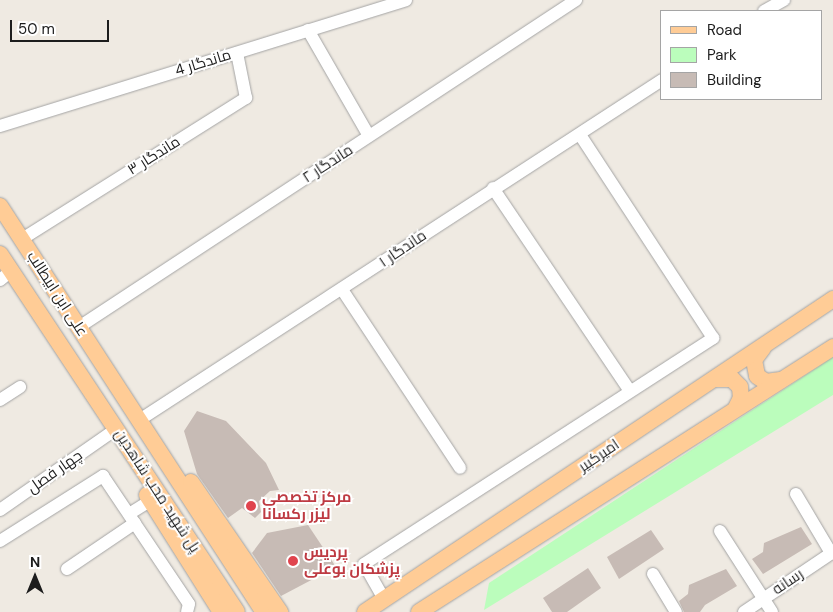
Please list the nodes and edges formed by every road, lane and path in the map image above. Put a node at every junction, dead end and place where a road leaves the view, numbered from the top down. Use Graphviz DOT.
graph roads {
  1 [pos="406,0"];
  2 [pos="576,0"];
  3 [pos="784,0"];
  4 [pos="766,10"];
  5 [pos="308,30"];
  6 [pos="237,53"];
  7 [pos="660,81"];
  8 [pos="0,126"];
  9 [pos="580,135"];
  10 [pos="369,136"];
  11 [pos="493,188"];
  12 [pos="0,206"];
  13 [pos="22,239"];
  14 [pos="0,254"];
  15 [pos="6,276"];
  16 [pos="342,291"];
  17 [pos="833,299"];
  18 [pos="79,327"];
  19 [pos="764,346"];
  20 [pos="833,347"];
  21 [pos="99,361"];
  22 [pos="75,366"];
  23 [pos="716,379"];
  24 [pos="782,380"];
  25 [pos="112,383"];
  26 [pos="20,387"];
  27 [pos="630,391"];
  28 [pos="0,400"];
  29 [pos="736,408"];
  30 [pos="144,417"];
  31 [pos="109,434"];
  32 [pos="460,468"];
  33 [pos="796,494"];
  34 [pos="150,500"];
  35 [pos="0,510"];
  36 [pos="132,519"];
  37 [pos="720,531"];
  38 [pos="0,541"];
  39 [pos="832,552"];
  40 [pos="67,569"];
  41 [pos="653,574"];
  42 [pos="384,599"];
  43 [pos="763,599"];
  44 [pos="273,610"];
  45 [pos="187,612"];
  46 [pos="221,612"];
  47 [pos="237,612"];
  48 [pos="365,612"];
  49 [pos="419,612"];
  50 [pos="676,612"];
  51 [pos="744,612"];
  52 [pos="772,612"];
  1 -- 5 [label="street, ماندگار 4"];
  2 -- 10 [label="street, ماندگار ۲"];
  3 -- 4 [label="street"];
  5 -- 6 [label="street, ماندگار 4"];
  5 -- 10 [label="street"];
  6 -- 8 [label="street, ماندگار 4"];
  6 -- 13 [label="street, ماندگار ۳"];
  7 -- 9 [label="street, ماندگار ۱"];
  9 -- 11 [label="street, ماندگار ۱"];
  9 -- 27 [label="street"];
  10 -- 18 [label="street, ماندگار ۲"];
  11 -- 16 [label="street, ماندگار ۱"];
  11 -- 27 [label="street"];
  12 -- 13 [label="main road, علی ابن ابیطالب"];
  13 -- 18 [label="main road, علی ابن ابیطالب"];
  14 -- 15 [label="main road, علی ابن ابیطالب"];
  15 -- 22 [label="main road, علی ابن ابیطالب"];
  16 -- 30 [label="street, ماندگار ۱"];
  16 -- 32 [label="street"];
  17 -- 19 [label="main road, امیرکبیر"];
  18 -- 21 [label="main road, علی ابن ابیطالب"];
  19 -- 23 [label="main road, امیرکبیر"];
  19 -- 24 [label="main road"];
  20 -- 24 [label="main road"];
  21 -- 25 [label="main road, علی ابن ابیطالب"];
  21 -- 30 [label="main road"];
  22 -- 31 [label="main road"];
  22 -- 47 [label="main road, پل شهید محب شاهدین"];
  23 -- 29 [label="main road"];
  23 -- 42 [label="main road, امیرکبیر"];
  24 -- 29 [label="main road"];
  25 -- 44 [label="main road, پل شهید محب شاهدین"];
  26 -- 28 [label="street"];
  27 -- 42 [label="street"];
  29 -- 49 [label="main road"];
  30 -- 44 [label="main road"];
  31 -- 34 [label="main road"];
  31 -- 35 [label="street, چهار فصل"];
  33 -- 39 [label="street"];
  34 -- 36 [label="street"];
  34 -- 46 [label="main road"];
  36 -- 38 [label="street"];
  36 -- 40 [label="street"];
  36 -- 45 [label="street"];
  37 -- 43 [label="street"];
  39 -- 43 [label="street, رسانه"];
  41 -- 50 [label="street"];
  42 -- 48 [label="main road, امیرکبیر"];
  43 -- 51 [label="street, رسانه"];
  43 -- 52 [label="street"];
}
